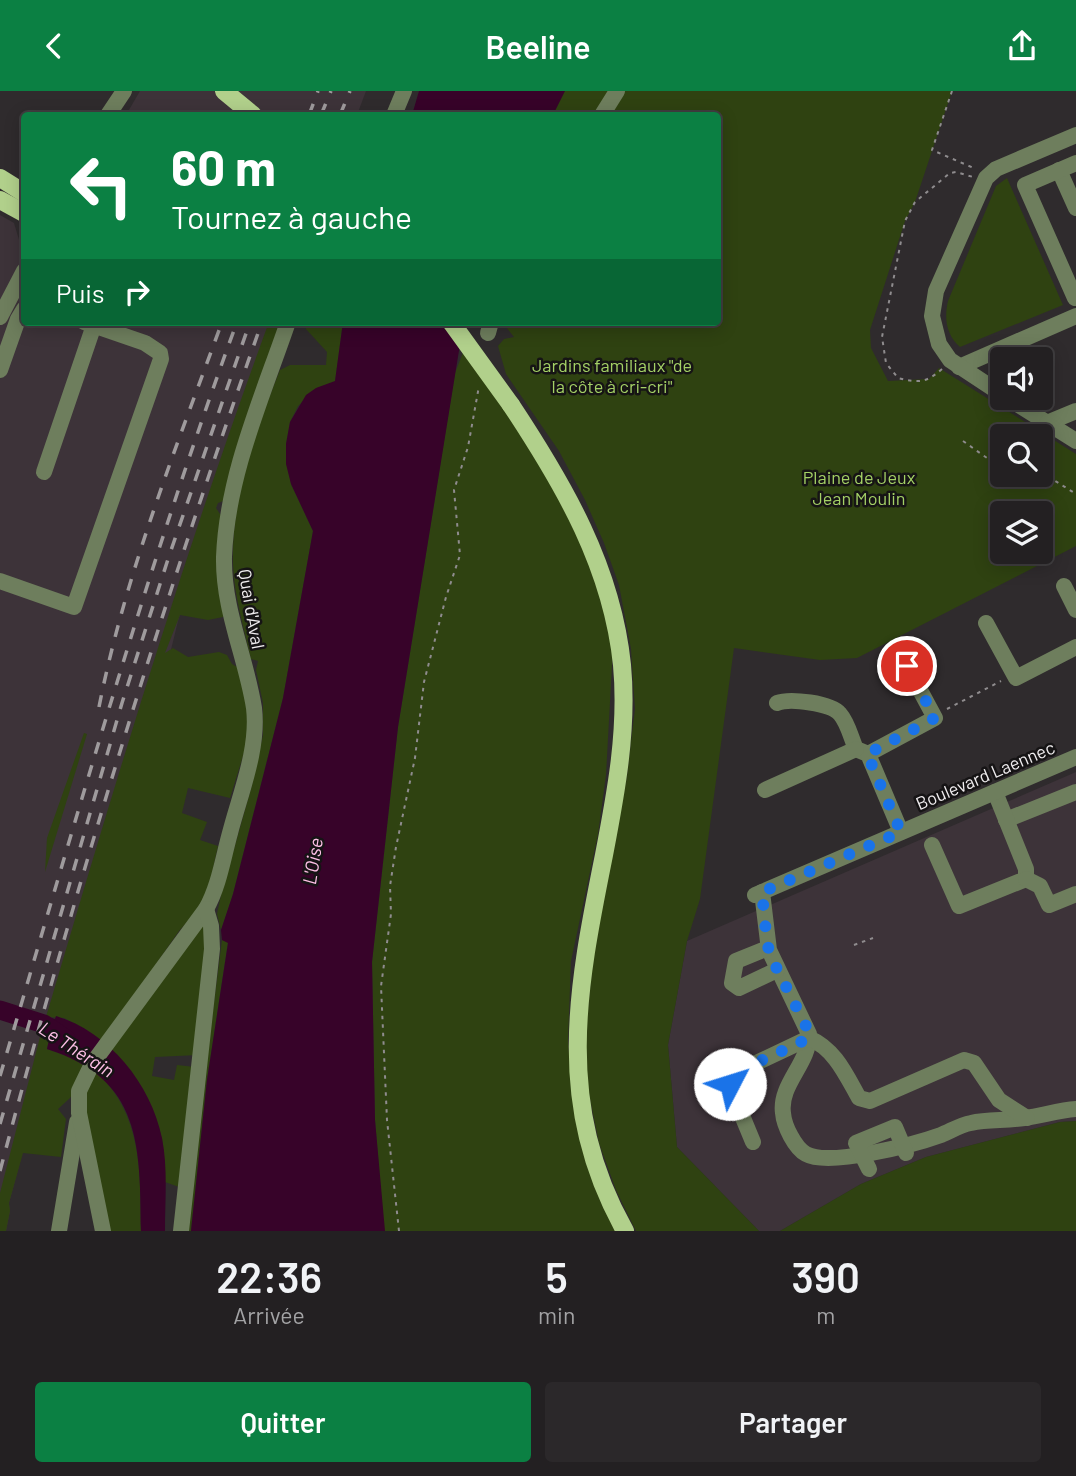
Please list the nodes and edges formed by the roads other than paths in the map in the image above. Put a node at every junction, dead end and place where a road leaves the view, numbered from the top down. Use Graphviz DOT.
graph roads {
  1 [pos="124,91"];
  2 [pos="224,91"];
  3 [pos="404,91"];
  4 [pos="617,91"];
  5 [pos="110,112"];
  6 [pos="249,112"];
  7 [pos="395,112"];
  8 [pos="604,112"];
  9 [pos="1076,135"];
  10 [pos="1076,163"];
  11 [pos="1059,170"];
  12 [pos="0,178"];
  13 [pos="21,191"];
  14 [pos="0,200"];
  15 [pos="1076,208"];
  16 [pos="21,211"];
  17 [pos="21,277"];
  18 [pos="1075,298"];
  19 [pos="21,314"];
  20 [pos="1076,316"];
  21 [pos="0,317"];
  22 [pos="88,326"];
  23 [pos="95,326"];
  24 [pos="287,326"];
  25 [pos="454,326"];
  26 [pos="954,363"];
  27 [pos="0,370"];
  28 [pos="990,387"];
  29 [pos="1026,410"];
  30 [pos="1076,411"];
  31 [pos="1047,423"];
  32 [pos="1076,441"];
  33 [pos="44,472"];
  34 [pos="0,581"];
  35 [pos="1064,586"];
  36 [pos="1076,610"];
  37 [pos="986,623"];
  38 [pos="1076,647"];
  39 [pos="907,666"];
  40 [pos="777,703"];
  41 [pos="862,751"];
  42 [pos="1076,757"];
  43 [pos="765,790"];
  44 [pos="995,792"];
  45 [pos="1076,792"];
  46 [pos="1006,820"];
  47 [pos="901,832"];
  48 [pos="932,845"];
  49 [pos="1026,879"];
  50 [pos="1076,894"];
  51 [pos="207,907"];
  52 [pos="768,948"];
  53 [pos="777,970"];
  54 [pos="809,1038"];
  55 [pos="1076,1109"];
  56 [pos="79,1113"];
  57 [pos="1027,1118"];
  58 [pos="753,1142"];
  59 [pos="59,1231"];
  60 [pos="103,1231"];
  61 [pos="181,1231"];
  62 [pos="625,1231"];
  1 -- 5 [label="street"];
  2 -- 6 [label="main road"];
  3 -- 7 [label="street"];
  4 -- 8 [label="street"];
  9 -- 26 [label="street"];
  10 -- 11 [label="street"];
  11 -- 15 [label="street"];
  11 -- 18 [label="street"];
  12 -- 13 [label="main road"];
  14 -- 16 [label="main road"];
  17 -- 21 [label="street"];
  19 -- 27 [label="street"];
  20 -- 26 [label="street"];
  22 -- 33 [label="street"];
  23 -- 34 [label="street"];
  24 -- 51 [label="street, Quai d'Aval"];
  25 -- 62 [label="main road, bridge"];
  26 -- 28 [label="street"];
  29 -- 31 [label="street"];
  30 -- 31 [label="street"];
  31 -- 32 [label="street"];
  35 -- 36 [label="street"];
  37 -- 38 [label="street"];
  39 -- 41 [label="street"];
  40 -- 41 [label="street"];
  41 -- 43 [label="street"];
  41 -- 47 [label="street"];
  42 -- 44 [label="street, Boulevard Laennec"];
  44 -- 46 [label="street"];
  44 -- 47 [label="street, Boulevard Laennec"];
  45 -- 46 [label="street"];
  46 -- 49 [label="street"];
  47 -- 52 [label="street, Boulevard Laennec"];
  48 -- 49 [label="street"];
  49 -- 50 [label="street"];
  51 -- 56 [label="street"];
  51 -- 61 [label="street"];
  52 -- 53 [label="street"];
  52 -- 53 [label="street"];
  53 -- 54 [label="street"];
  54 -- 57 [label="street"];
  54 -- 57 [label="street"];
  54 -- 58 [label="street"];
  55 -- 57 [label="street"];
  56 -- 59 [label="street"];
  56 -- 60 [label="street"];
}
